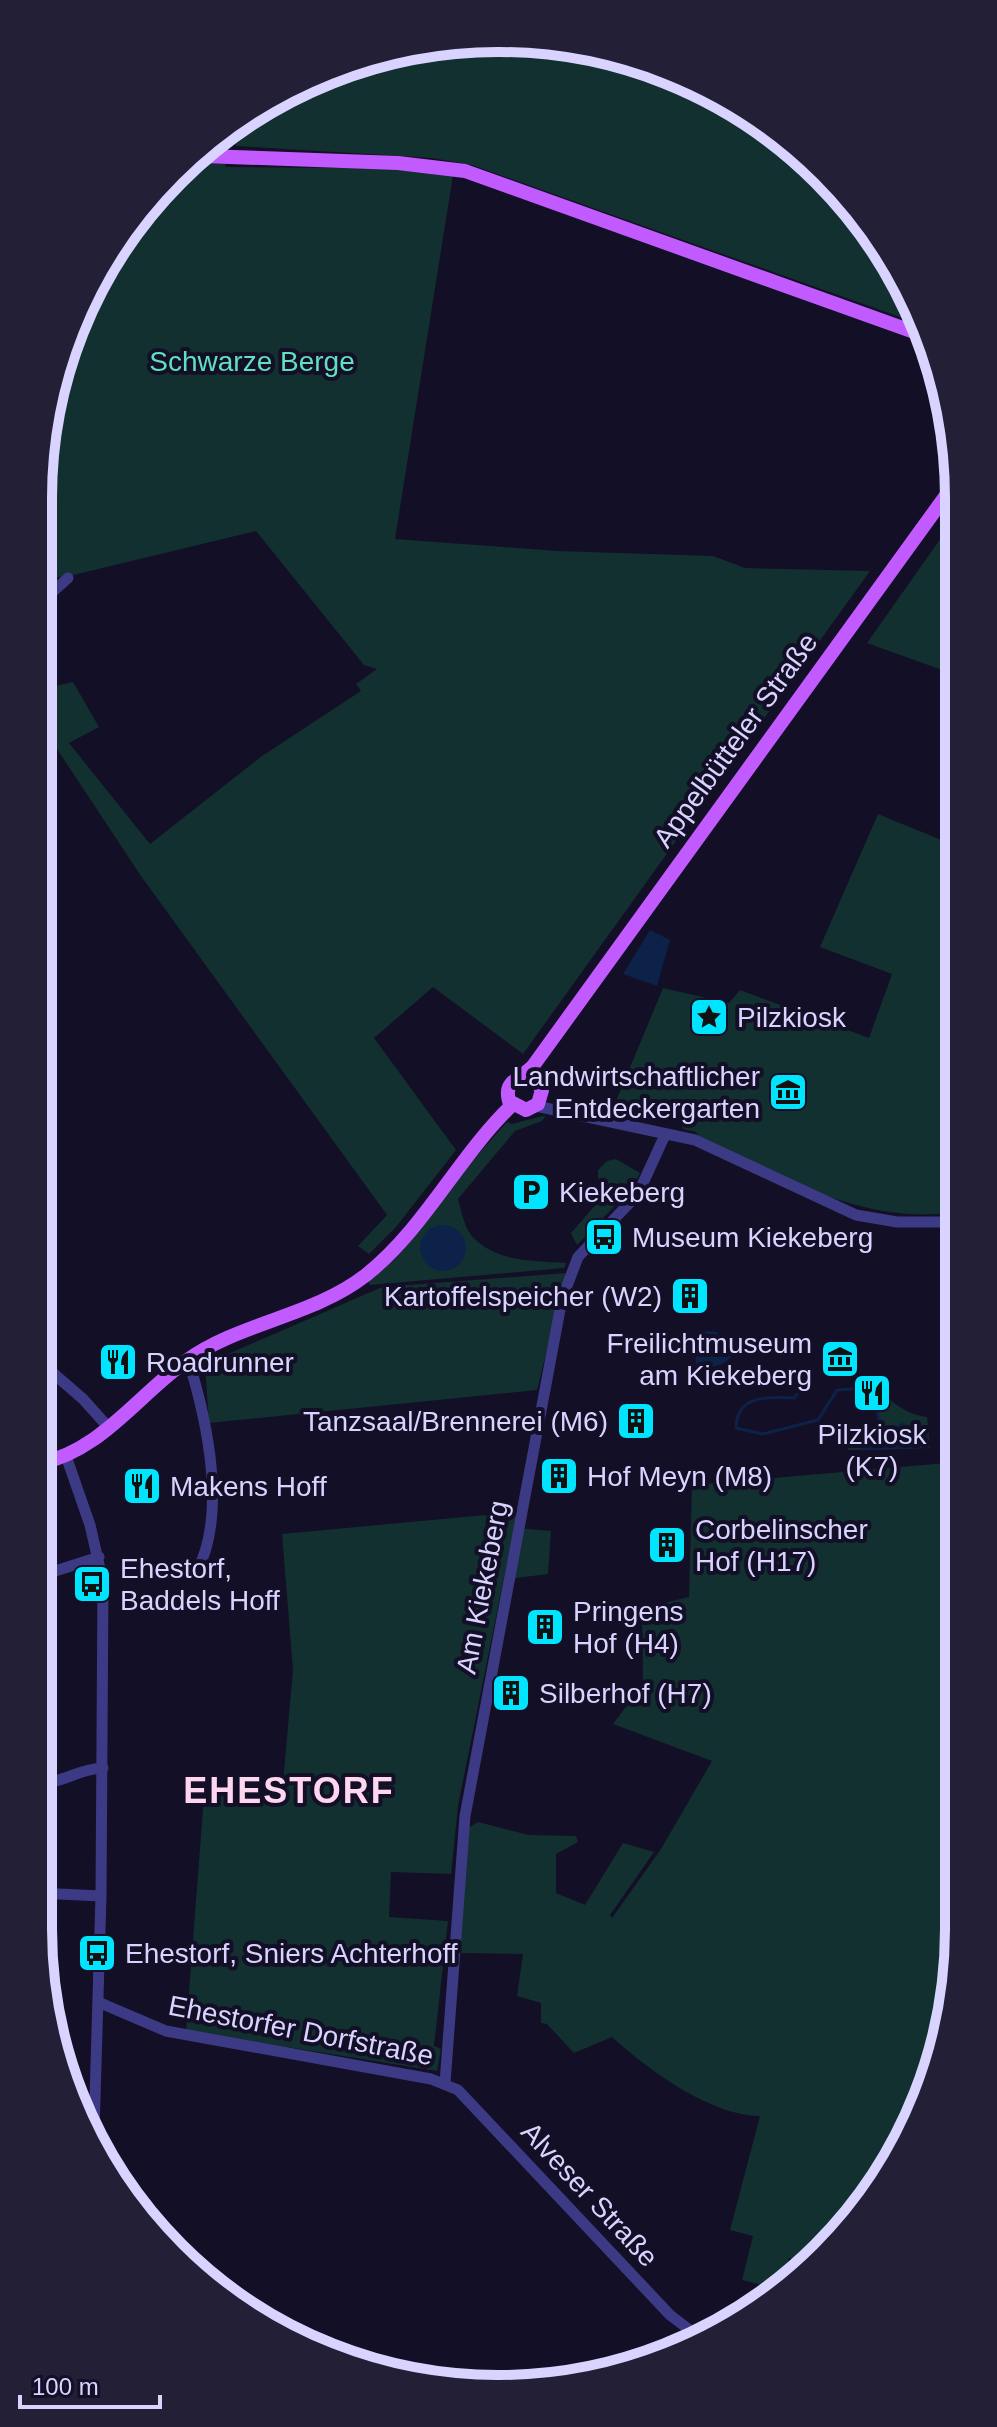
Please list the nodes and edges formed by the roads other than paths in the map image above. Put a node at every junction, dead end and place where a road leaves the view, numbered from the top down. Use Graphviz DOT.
graph roads {
  1 [pos="212,157"];
  2 [pos="912,331"];
  3 [pos="945,497"];
  4 [pos="68,578"];
  5 [pos="52,592"];
  6 [pos="558,1029"];
  7 [pos="521,1076"];
  8 [pos="541,1087"];
  9 [pos="512,1105"];
  10 [pos="536,1106"];
  11 [pos="567,1109"];
  12 [pos="665,1135"];
  13 [pos="945,1222"];
  14 [pos="188,1359"];
  15 [pos="52,1372"];
  16 [pos="109,1428"];
  17 [pos="66,1456"];
  18 [pos="52,1460"];
  19 [pos="99,1557"];
  20 [pos="52,1572"];
  21 [pos="196,1573"];
  22 [pos="103,1768"];
  23 [pos="52,1783"];
  24 [pos="52,1894"];
  25 [pos="101,1896"];
  26 [pos="98,2002"];
  27 [pos="445,2083"];
  28 [pos="94,2118"];
  29 [pos="691,2331"];
  1 -- 2 [label="main road"];
  3 -- 6 [label="main road, Appelbütteler Straße"];
  4 -- 5 [label="street"];
  6 -- 7 [label="main road, Appelbütteler Straße"];
  6 -- 8 [label="main road, Appelbütteler Straße"];
  7 -- 8 [label="main road"];
  7 -- 9 [label="main road"];
  8 -- 10 [label="main road"];
  8 -- 11 [label="street"];
  9 -- 10 [label="main road"];
  9 -- 14 [label="main road"];
  10 -- 11 [label="street"];
  11 -- 12 [label="street"];
  12 -- 13 [label="street"];
  12 -- 27 [label="street, Am Kiekeberg"];
  14 -- 16 [label="main road"];
  14 -- 21 [label="street"];
  15 -- 16 [label="street"];
  16 -- 17 [label="main road"];
  17 -- 18 [label="main road"];
  17 -- 19 [label="street"];
  19 -- 20 [label="street"];
  19 -- 22 [label="street"];
  22 -- 23 [label="street"];
  22 -- 25 [label="street"];
  24 -- 25 [label="street"];
  25 -- 26 [label="street"];
  26 -- 27 [label="street, Ehestorfer Dorfstraße"];
  26 -- 28 [label="street"];
  27 -- 29 [label="street, Alveser Straße"];
}
